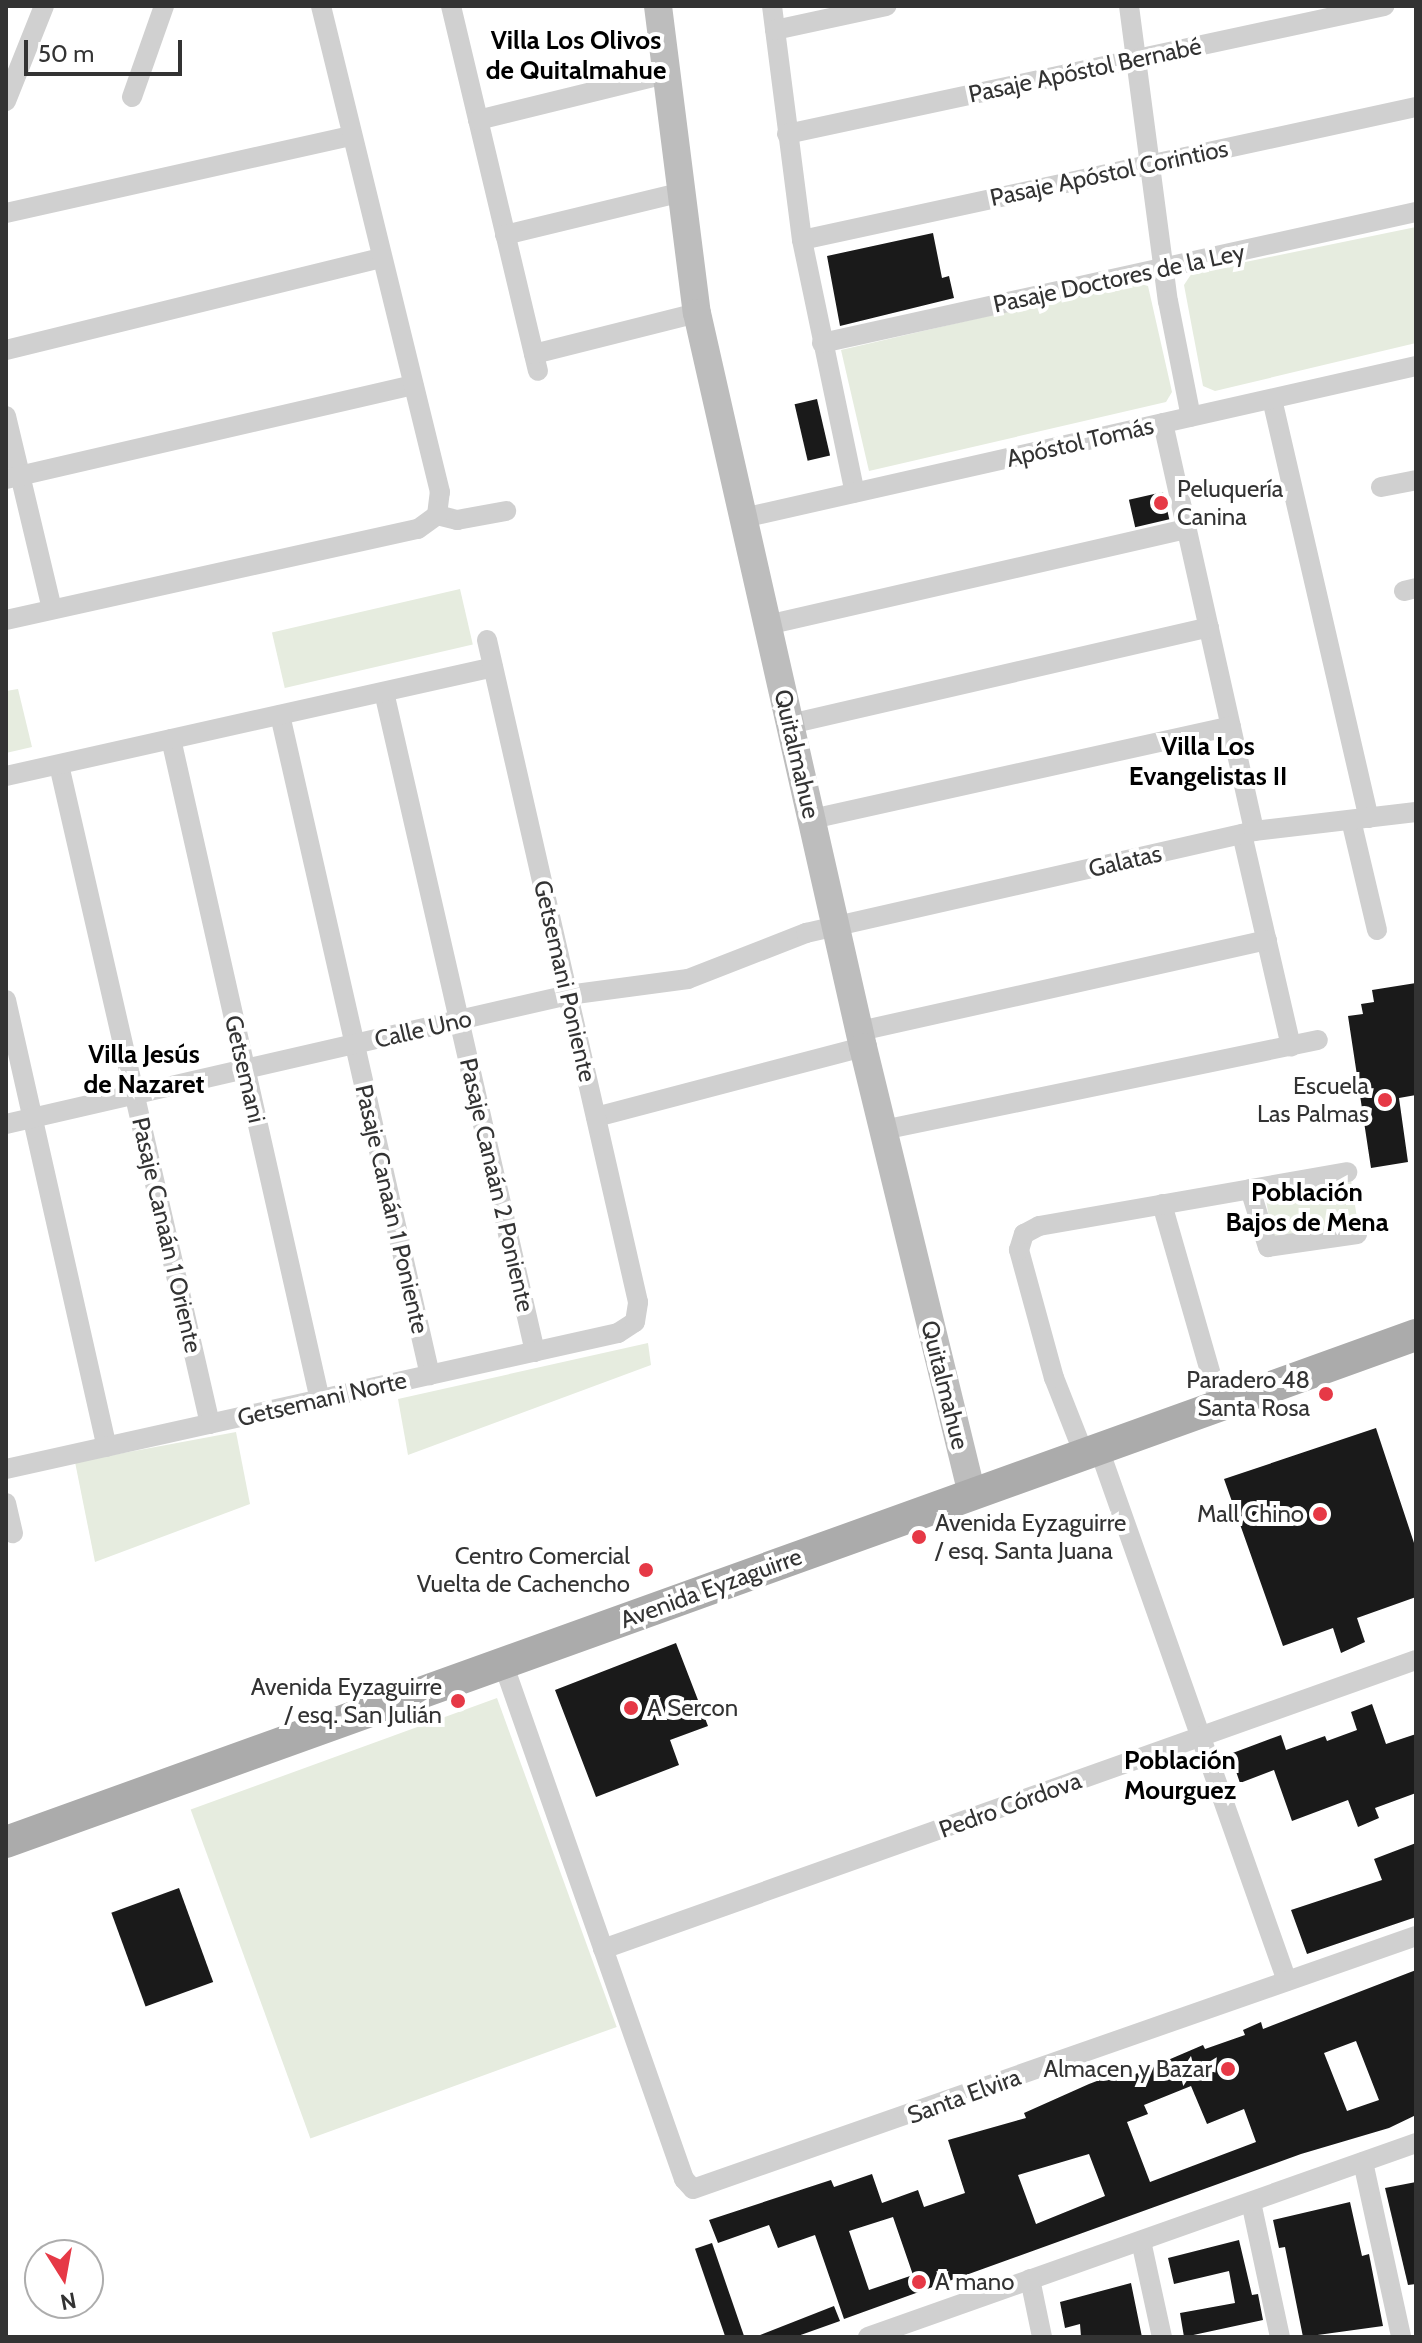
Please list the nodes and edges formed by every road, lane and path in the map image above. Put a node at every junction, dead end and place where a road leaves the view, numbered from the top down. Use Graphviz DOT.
graph roads {
  1 [pos="44,6"];
  2 [pos="164,6"];
  3 [pos="321,6"];
  4 [pos="451,6"];
  5 [pos="658,6"];
  6 [pos="772,6"];
  7 [pos="886,6"];
  8 [pos="1129,6"];
  9 [pos="1384,6"];
  10 [pos="775,30"];
  11 [pos="1136,59"];
  12 [pos="665,74"];
  13 [pos="132,97"];
  14 [pos="6,101"];
  15 [pos="1416,107"];
  16 [pos="478,120"];
  17 [pos="787,134"];
  18 [pos="350,136"];
  19 [pos="1150,164"];
  20 [pos="678,193"];
  21 [pos="1416,212"];
  22 [pos="6,213"];
  23 [pos="505,235"];
  24 [pos="802,240"];
  25 [pos="381,258"];
  26 [pos="1163,268"];
  27 [pos="697,313"];
  28 [pos="822,343"];
  29 [pos="6,350"];
  30 [pos="1416,366"];
  31 [pos="413,385"];
  32 [pos="1272,399"];
  33 [pos="6,416"];
  34 [pos="1191,417"];
  35 [pos="1163,423"];
  36 [pos="13,477"];
  37 [pos="1416,480"];
  38 [pos="1381,487"];
  39 [pos="855,493"];
  40 [pos="506,511"];
  41 [pos="437,515"];
  42 [pos="743,518"];
  43 [pos="1187,529"];
  44 [pos="52,609"];
  45 [pos="6,620"];
  46 [pos="767,625"];
  47 [pos="1209,627"];
  48 [pos="487,640"];
  49 [pos="493,667"];
  50 [pos="384,692"];
  51 [pos="280,715"];
  52 [pos="790,724"];
  53 [pos="1231,726"];
  54 [pos="171,739"];
  55 [pos="59,765"];
  56 [pos="6,776"];
  57 [pos="1416,812"];
  58 [pos="812,819"];
  59 [pos="1360,819"];
  60 [pos="1248,833"];
  61 [pos="836,926"];
  62 [pos="1377,930"];
  63 [pos="1267,940"];
  64 [pos="568,995"];
  65 [pos="6,1000"];
  66 [pos="459,1021"];
  67 [pos="862,1039"];
  68 [pos="1318,1040"];
  69 [pos="355,1044"];
  70 [pos="1291,1046"];
  71 [pos="245,1069"];
  72 [pos="135,1095"];
  73 [pos="596,1117"];
  74 [pos="33,1118"];
  75 [pos="6,1124"];
  76 [pos="883,1130"];
  77 [pos="1347,1172"];
  78 [pos="1250,1189"];
  79 [pos="1162,1204"];
  80 [pos="1357,1234"];
  81 [pos="635,1322"];
  82 [pos="1416,1335"];
  83 [pos="535,1352"];
  84 [pos="430,1375"];
  85 [pos="320,1400"];
  86 [pos="1220,1406"];
  87 [pos="210,1424"];
  88 [pos="107,1447"];
  89 [pos="1092,1452"];
  90 [pos="6,1469"];
  91 [pos="972,1495"];
  92 [pos="6,1503"];
  93 [pos="13,1533"];
  94 [pos="1416,1660"];
  95 [pos="503,1663"];
  96 [pos="1198,1738"];
  97 [pos="6,1842"];
  98 [pos="1416,1936"];
  99 [pos="603,1949"];
  100 [pos="1287,1981"];
  101 [pos="1416,2143"];
  102 [pos="1363,2162"];
  103 [pos="1251,2202"];
  104 [pos="1141,2241"];
  105 [pos="1030,2279"];
  106 [pos="915,2329"];
  107 [pos="868,2337"];
  108 [pos="1042,2337"];
  109 [pos="1162,2337"];
  110 [pos="1280,2337"];
  111 [pos="1401,2337"];
  1 -- 14 [label="street"];
  2 -- 13 [label="street"];
  3 -- 18 [label="street"];
  4 -- 16 [label="street"];
  5 -- 12 [label="street, Quitalmahue"];
  6 -- 10 [label="street"];
  7 -- 10 [label="street"];
  8 -- 11 [label="street"];
  9 -- 11 [label="street, Pasaje Apóstol Bernabé"];
  10 -- 17 [label="street"];
  11 -- 17 [label="street, Pasaje Apóstol Bernabé"];
  11 -- 19 [label="street"];
  12 -- 16 [label="street"];
  12 -- 20 [label="street, Quitalmahue"];
  15 -- 19 [label="street, Pasaje Apóstol Corintios"];
  16 -- 23 [label="street"];
  17 -- 24 [label="street"];
  18 -- 22 [label="street"];
  18 -- 25 [label="street"];
  19 -- 24 [label="street, Pasaje Apóstol Corintios"];
  19 -- 26 [label="street"];
  20 -- 23 [label="street"];
  20 -- 27 [label="street, Quitalmahue"];
  21 -- 26 [label="street, Pasaje Doctores de la Ley"];
  23 -- 27 [label="street"];
  24 -- 28 [label="street"];
  25 -- 29 [label="street"];
  25 -- 31 [label="street"];
  26 -- 28 [label="street, Pasaje Doctores de la Ley"];
  26 -- 34 [label="street"];
  27 -- 42 [label="street, Quitalmahue"];
  28 -- 39 [label="street"];
  30 -- 32 [label="street, Apóstol Tomás"];
  31 -- 36 [label="street"];
  31 -- 41 [label="street"];
  32 -- 34 [label="street, Apóstol Tomás"];
  32 -- 59 [label="street"];
  33 -- 36 [label="street"];
  34 -- 35 [label="street, Apóstol Tomás"];
  35 -- 39 [label="street, Apóstol Tomás"];
  35 -- 43 [label="street"];
  36 -- 44 [label="street"];
  37 -- 38 [label="street"];
  39 -- 42 [label="street, Apóstol Tomás"];
  40 -- 41 [label="street"];
  41 -- 44 [label="street"];
  42 -- 46 [label="street, Quitalmahue"];
  43 -- 46 [label="street"];
  43 -- 47 [label="street"];
  44 -- 45 [label="street"];
  46 -- 52 [label="street, Quitalmahue"];
  47 -- 52 [label="street"];
  47 -- 53 [label="street"];
  48 -- 49 [label="street, Getsemani Poniente"];
  49 -- 50 [label="street"];
  49 -- 64 [label="street, Getsemani Poniente"];
  50 -- 51 [label="street"];
  50 -- 66 [label="street, Pasaje Canaán 2 Poniente"];
  51 -- 54 [label="street"];
  51 -- 69 [label="street, Pasaje Canaán 1 Poniente"];
  52 -- 58 [label="street, Quitalmahue"];
  53 -- 58 [label="street"];
  53 -- 60 [label="street"];
  54 -- 55 [label="street"];
  54 -- 71 [label="street, Getsemani"];
  55 -- 56 [label="street"];
  55 -- 72 [label="street, Pasaje Canaán 1 Oriente"];
  57 -- 59 [label="street, Galatas"];
  58 -- 61 [label="street, Quitalmahue"];
  59 -- 60 [label="street, Galatas"];
  59 -- 62 [label="street"];
  60 -- 61 [label="street, Galatas"];
  60 -- 63 [label="street"];
  61 -- 64 [label="street, Calle Uno"];
  61 -- 67 [label="street, Quitalmahue"];
  63 -- 67 [label="street"];
  63 -- 70 [label="street"];
  64 -- 66 [label="street, Calle Uno"];
  64 -- 73 [label="street, Getsemani Poniente"];
  65 -- 74 [label="street"];
  66 -- 69 [label="street, Calle Uno"];
  66 -- 83 [label="street, Pasaje Canaán 2 Poniente"];
  67 -- 73 [label="street"];
  67 -- 76 [label="street, Quitalmahue"];
  68 -- 70 [label="street"];
  69 -- 71 [label="street, Calle Uno"];
  69 -- 84 [label="street, Pasaje Canaán 1 Poniente"];
  70 -- 76 [label="street"];
  71 -- 72 [label="street, Calle Uno"];
  71 -- 85 [label="street, Getsemani"];
  72 -- 74 [label="street, Calle Uno"];
  72 -- 87 [label="street, Pasaje Canaán 1 Oriente"];
  73 -- 81 [label="street, Getsemani Poniente"];
  74 -- 75 [label="street, Calle Uno"];
  74 -- 88 [label="street"];
  76 -- 91 [label="street, Quitalmahue"];
  77 -- 78 [label="street"];
  78 -- 79 [label="street"];
  78 -- 80 [label="street"];
  79 -- 86 [label="street"];
  79 -- 89 [label="street"];
  81 -- 83 [label="street, Getsemani Norte"];
  82 -- 86 [label="main road, Avenida Eyzaguirre"];
  83 -- 84 [label="street, Getsemani Norte"];
  84 -- 85 [label="street, Getsemani Norte"];
  85 -- 87 [label="street, Getsemani Norte"];
  86 -- 89 [label="main road, Avenida Eyzaguirre"];
  87 -- 88 [label="street, Getsemani Norte"];
  88 -- 90 [label="street, Getsemani Norte"];
  89 -- 91 [label="main road, Avenida Eyzaguirre"];
  89 -- 96 [label="street"];
  91 -- 95 [label="main road, Avenida Eyzaguirre"];
  92 -- 93 [label="street"];
  94 -- 96 [label="street, Pedro Córdova"];
  95 -- 97 [label="main road, Avenida Eyzaguirre"];
  95 -- 99 [label="street"];
  96 -- 99 [label="street, Pedro Córdova"];
  96 -- 100 [label="street"];
  98 -- 100 [label="street, Santa Elvira"];
  99 -- 100 [label="street, Santa Elvira"];
  101 -- 102 [label="street"];
  102 -- 103 [label="street"];
  102 -- 111 [label="street"];
  103 -- 104 [label="street"];
  103 -- 110 [label="street"];
  104 -- 105 [label="street"];
  104 -- 109 [label="street"];
  105 -- 106 [label="street"];
  105 -- 108 [label="street"];
  106 -- 107 [label="street"];
}
